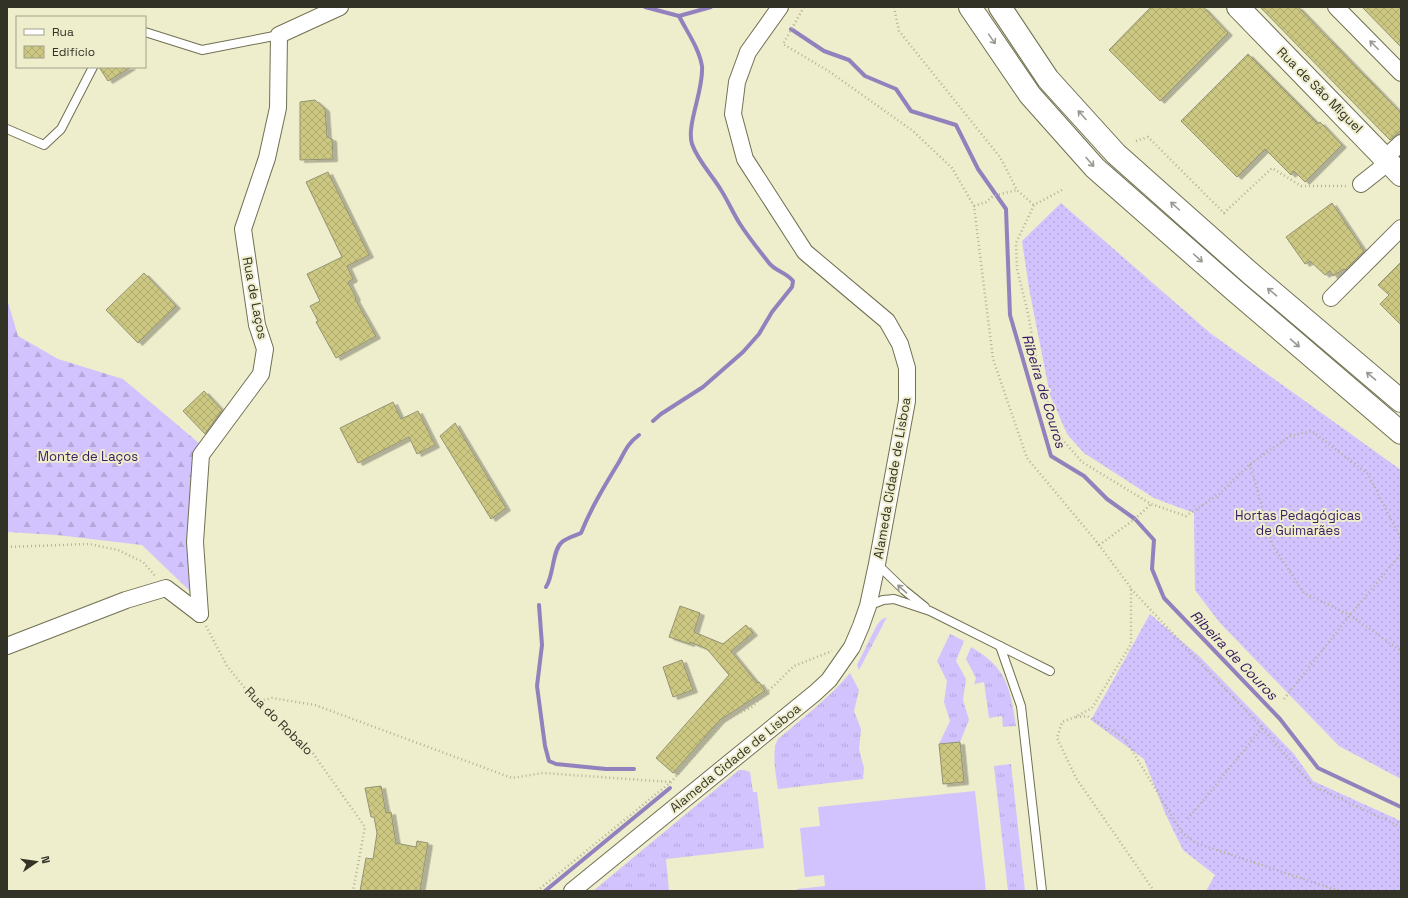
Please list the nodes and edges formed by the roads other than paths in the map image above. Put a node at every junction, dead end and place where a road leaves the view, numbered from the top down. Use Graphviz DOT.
graph roads {
  1 [pos="340,7"];
  2 [pos="780,7"];
  3 [pos="970,7"];
  4 [pos="1000,7"];
  5 [pos="1238,7"];
  6 [pos="1336,7"];
  7 [pos="146,32"];
  8 [pos="279,35"];
  9 [pos="92,68"];
  10 [pos="1401,73"];
  11 [pos="7,129"];
  12 [pos="1401,143"];
  13 [pos="1385,158"];
  14 [pos="1401,175"];
  15 [pos="1361,184"];
  16 [pos="1401,228"];
  17 [pos="1331,298"];
  18 [pos="1401,401"];
  19 [pos="1401,433"];
  20 [pos="877,564"];
  21 [pos="868,606"];
  22 [pos="930,611"];
  23 [pos="7,646"];
  24 [pos="1000,646"];
  25 [pos="1050,671"];
  26 [pos="572,891"];
  27 [pos="1042,891"];
  1 -- 8 [label="street"];
  2 -- 20 [label="street, Alameda Cidade de Lisboa"];
  3 -- 19 [label="main road, one-way"];
  18 -- 4 [label="main road, one-way"];
  5 -- 13 [label="main road, Rua de São Miguel"];
  10 -- 6 [label="street, one-way"];
  7 -- 8 [label="lane"];
  8 -- 23 [label="street, Rua de Laços"];
  9 -- 11 [label="lane"];
  12 -- 13 [label="street"];
  13 -- 14 [label="main road, Rua de São Miguel"];
  13 -- 15 [label="street"];
  16 -- 17 [label="street"];
  20 -- 21 [label="street, Alameda Cidade de Lisboa"];
  22 -- 20 [label="lane, one-way"];
  21 -- 22 [label="lane"];
  21 -- 26 [label="street, Alameda Cidade de Lisboa"];
  22 -- 24 [label="lane"];
  24 -- 25 [label="lane"];
  24 -- 27 [label="lane"];
}
